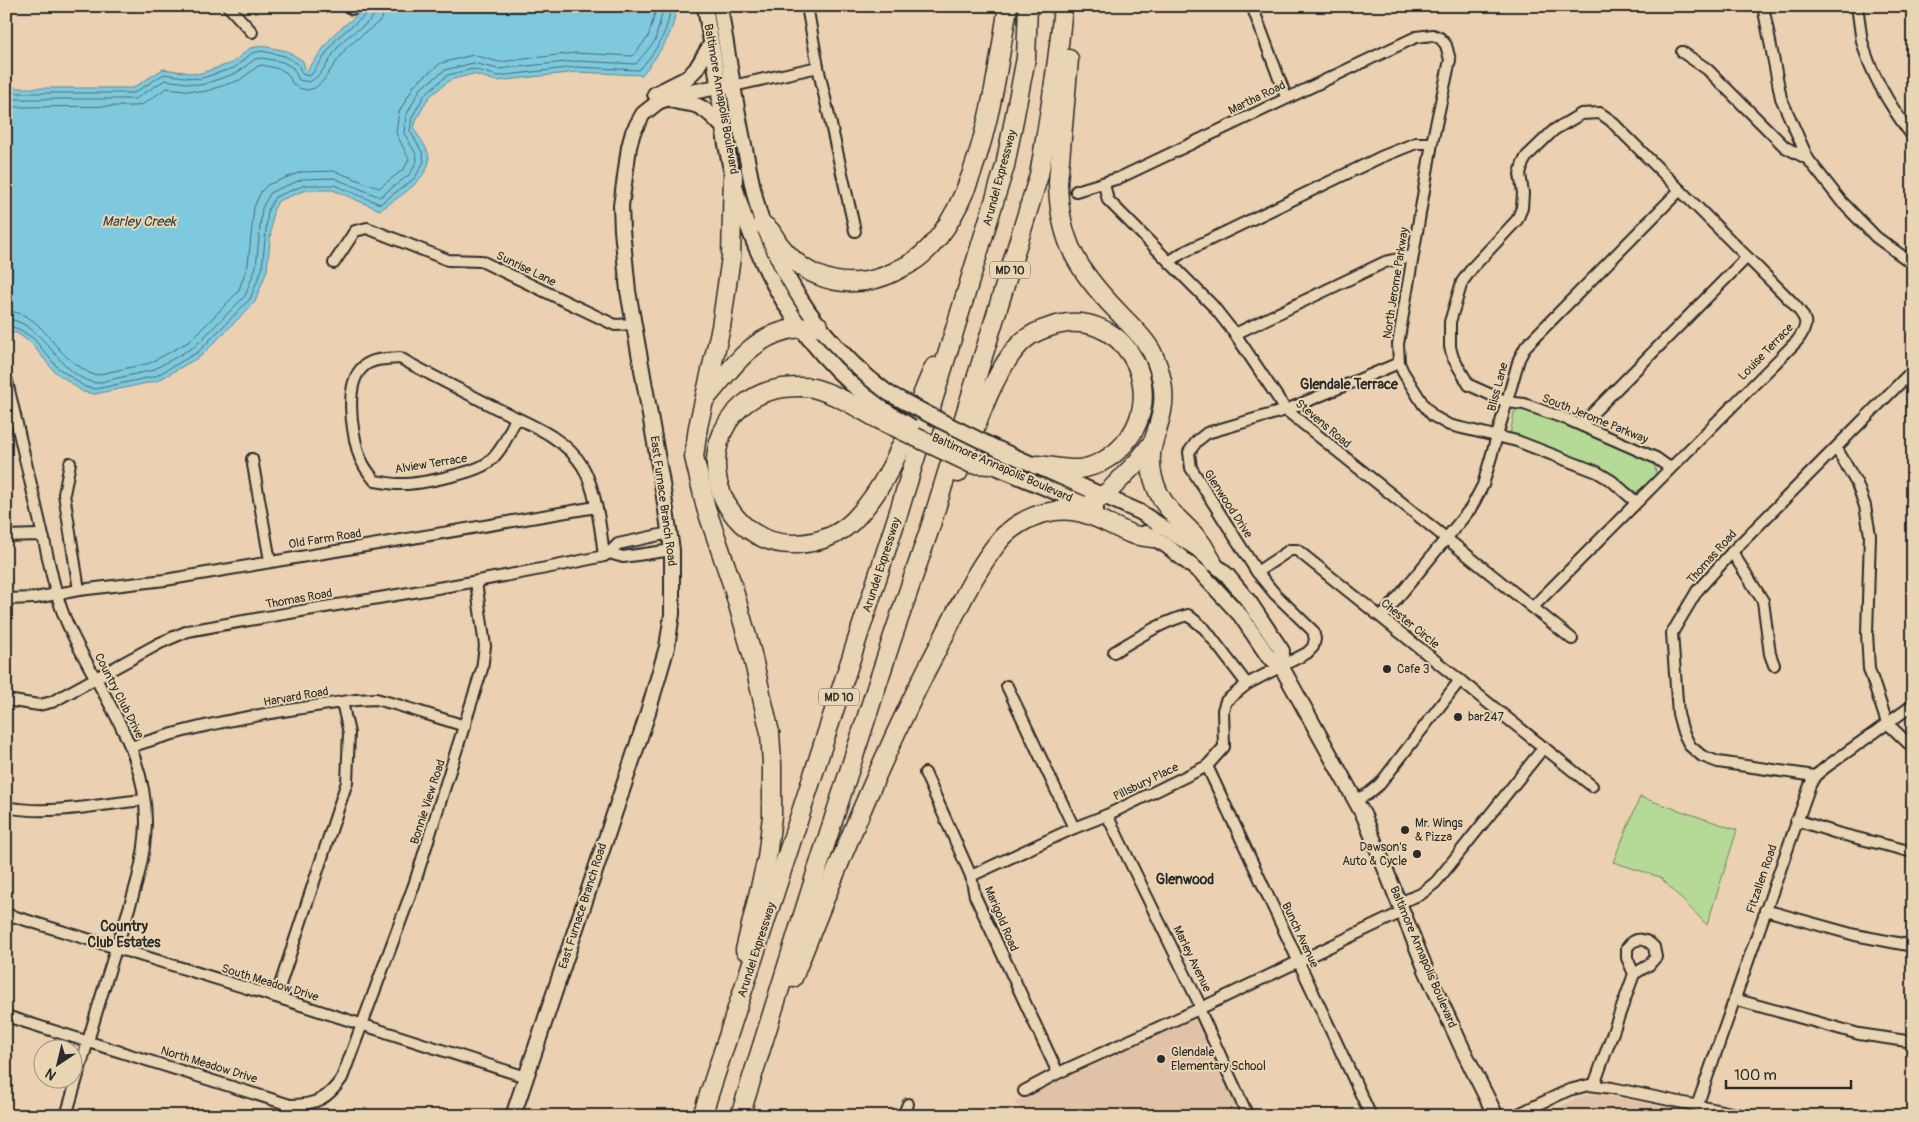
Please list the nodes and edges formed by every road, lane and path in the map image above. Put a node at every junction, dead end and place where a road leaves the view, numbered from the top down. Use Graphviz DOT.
graph roads {
  1 [pos="228,6"];
  2 [pos="705,6"];
  3 [pos="720,6"];
  4 [pos="807,6"];
  5 [pos="1008,6"];
  6 [pos="1028,6"];
  7 [pos="1063,6"];
  8 [pos="1072,6"];
  9 [pos="1252,6"];
  10 [pos="1762,6"];
  11 [pos="1857,6"];
  12 [pos="252,32"];
  13 [pos="710,44"];
  14 [pos="1446,45"];
  15 [pos="1682,52"];
  16 [pos="818,67"];
  17 [pos="733,86"];
  18 [pos="718,87"];
  19 [pos="668,97"];
  20 [pos="1286,97"];
  21 [pos="1600,113"];
  22 [pos="643,114"];
  23 [pos="723,127"];
  24 [pos="1913,137"];
  25 [pos="1432,143"];
  26 [pos="1808,159"];
  27 [pos="733,174"];
  28 [pos="1104,184"];
  29 [pos="1680,190"];
  30 [pos="1076,191"];
  31 [pos="762,224"];
  32 [pos="855,231"];
  33 [pos="1412,256"];
  34 [pos="1747,257"];
  35 [pos="1168,262"];
  36 [pos="334,263"];
  37 [pos="1913,264"];
  38 [pos="635,324"];
  39 [pos="819,326"];
  40 [pos="801,329"];
  41 [pos="1235,334"];
  42 [pos="952,340"];
  43 [pos="1399,363"];
  44 [pos="1913,375"];
  45 [pos="6,377"];
  46 [pos="704,400"];
  47 [pos="1507,402"];
  48 [pos="1286,410"];
  49 [pos="881,414"];
  50 [pos="516,418"];
  51 [pos="1581,426"];
  52 [pos="1498,437"];
  53 [pos="1152,443"];
  54 [pos="1837,449"];
  55 [pos="252,459"];
  56 [pos="70,463"];
  57 [pos="991,465"];
  58 [pos="1037,465"];
  59 [pos="1670,468"];
  60 [pos="1103,495"];
  61 [pos="1636,502"];
  62 [pos="1088,506"];
  63 [pos="596,507"];
  64 [pos="930,528"];
  65 [pos="669,533"];
  66 [pos="6,536"];
  67 [pos="1446,537"];
  68 [pos="1153,538"];
  69 [pos="44,539"];
  70 [pos="672,550"];
  71 [pos="1732,552"];
  72 [pos="607,554"];
  73 [pos="1212,560"];
  74 [pos="270,561"];
  75 [pos="1257,572"];
  76 [pos="476,582"];
  77 [pos="79,590"];
  78 [pos="58,594"];
  79 [pos="6,599"];
  80 [pos="1533,607"];
  81 [pos="1382,618"];
  82 [pos="1572,639"];
  83 [pos="1114,652"];
  84 [pos="1774,665"];
  85 [pos="1281,666"];
  86 [pos="96,679"];
  87 [pos="1460,680"];
  88 [pos="1247,684"];
  89 [pos="1007,686"];
  90 [pos="6,700"];
  91 [pos="342,702"];
  92 [pos="1913,705"];
  93 [pos="1887,723"];
  94 [pos="465,726"];
  95 [pos="131,747"];
  96 [pos="1544,747"];
  97 [pos="1913,748"];
  98 [pos="1207,766"];
  99 [pos="925,773"];
  100 [pos="1815,776"];
  101 [pos="1592,786"];
  102 [pos="144,800"];
  103 [pos="1356,800"];
  104 [pos="6,807"];
  105 [pos="1107,815"];
  106 [pos="1796,820"];
  107 [pos="1074,828"];
  108 [pos="1913,852"];
  109 [pos="970,876"];
  110 [pos="1401,907"];
  111 [pos="1765,910"];
  112 [pos="6,914"];
  113 [pos="1913,946"];
  114 [pos="116,948"];
  115 [pos="1298,961"];
  116 [pos="1634,974"];
  117 [pos="276,997"];
  118 [pos="1734,999"];
  119 [pos="1199,1009"];
  120 [pos="6,1016"];
  121 [pos="769,1018"];
  122 [pos="363,1025"];
  123 [pos="88,1041"];
  124 [pos="1913,1042"];
  125 [pos="723,1053"];
  126 [pos="1058,1073"];
  127 [pos="526,1077"];
  128 [pos="1594,1085"];
  129 [pos="1024,1091"];
  130 [pos="908,1104"];
  131 [pos="1697,1106"];
  132 [pos="66,1116"];
  133 [pos="514,1116"];
  134 [pos="702,1116"];
  135 [pos="740,1116"];
  136 [pos="903,1116"];
  137 [pos="1248,1116"];
  138 [pos="1371,1116"];
  139 [pos="1483,1116"];
  140 [pos="1494,1116"];
  141 [pos="1514,1116"];
  142 [pos="1746,1116"];
  1 -- 12 [label="street"];
  2 -- 13 [label="main road, Baltimore Annapolis Boulevard"];
  3 -- 17 [label="main road, Baltimore Annapolis Boulevard"];
  4 -- 16 [label="street"];
  5 -- 31 [label="highway"];
  6 -- 42 [label="highway, Arundel Expressway / MD 10"];
  7 -- 64 [label="highway, MD 10"];
  8 -- 53 [label="highway"];
  9 -- 20 [label="street"];
  10 -- 26 [label="street"];
  11 -- 24 [label="street"];
  13 -- 18 [label="main road, Baltimore Annapolis Boulevard"];
  13 -- 22 [label="main road"];
  14 -- 20 [label="street, Martha Road"];
  14 -- 25 [label="street, North Jerome Parkway"];
  15 -- 26 [label="street"];
  16 -- 17 [label="street"];
  16 -- 32 [label="street"];
  17 -- 18 [label="main road, East Furnace Branch Road"];
  17 -- 31 [label="main road, Baltimore Annapolis Boulevard"];
  18 -- 19 [label="main road, East Furnace Branch Road"];
  18 -- 23 [label="main road, Baltimore Annapolis Boulevard"];
  19 -- 22 [label="main road, East Furnace Branch Road"];
  19 -- 23 [label="main road"];
  20 -- 28 [label="street, Martha Road"];
  21 -- 29 [label="street, Louise Terrace"];
  21 -- 47 [label="street, South Jerome Parkway"];
  22 -- 38 [label="main road, East Furnace Branch Road"];
  23 -- 27 [label="main road, Baltimore Annapolis Boulevard"];
  25 -- 33 [label="street, North Jerome Parkway"];
  25 -- 35 [label="street"];
  26 -- 37 [label="street"];
  27 -- 40 [label="main road, Baltimore Annapolis Boulevard"];
  27 -- 46 [label="highway"];
  28 -- 30 [label="street, Martha Road"];
  28 -- 35 [label="street, Stevens Road"];
  29 -- 34 [label="street, Louise Terrace"];
  29 -- 47 [label="street, Bliss Lane"];
  31 -- 39 [label="main road, Baltimore Annapolis Boulevard"];
  33 -- 41 [label="street"];
  33 -- 43 [label="street, North Jerome Parkway"];
  34 -- 51 [label="street"];
  34 -- 59 [label="street, Louise Terrace"];
  35 -- 41 [label="street, Stevens Road"];
  36 -- 38 [label="street, Sunrise Lane"];
  38 -- 65 [label="main road, East Furnace Branch Road"];
  39 -- 40 [label="highway"];
  39 -- 58 [label="main road, Baltimore Annapolis Boulevard, bridge"];
  40 -- 46 [label="highway"];
  40 -- 49 [label="main road, Baltimore Annapolis Boulevard"];
  41 -- 48 [label="street, Stevens Road"];
  42 -- 49 [label="highway"];
  42 -- 125 [label="highway, Arundel Expressway / MD 10"];
  43 -- 48 [label="street, Glenwood Drive"];
  43 -- 52 [label="street"];
  44 -- 54 [label="street, Thomas Road"];
  45 -- 69 [label="street, Country Club Drive"];
  46 -- 125 [label="highway"];
  47 -- 51 [label="street, South Jerome Parkway"];
  47 -- 52 [label="street, Bliss Lane"];
  48 -- 67 [label="street, Stevens Road"];
  48 -- 75 [label="street, Glenwood Drive"];
  49 -- 57 [label="highway, bridge"];
  50 -- 50 [label="street, Alview Terrace"];
  50 -- 63 [label="street, Alview Terrace"];
  51 -- 59 [label="street, South Jerome Parkway"];
  52 -- 61 [label="street"];
  52 -- 67 [label="street, Bliss Lane"];
  53 -- 60 [label="highway"];
  53 -- 73 [label="highway"];
  54 -- 71 [label="street, Thomas Road"];
  54 -- 93 [label="street"];
  55 -- 74 [label="street"];
  56 -- 77 [label="street"];
  57 -- 62 [label="main road, Baltimore Annapolis Boulevard"];
  58 -- 60 [label="main road, Baltimore Annapolis Boulevard"];
  58 -- 64 [label="highway"];
  59 -- 61 [label="street, Louise Terrace"];
  60 -- 62 [label="highway"];
  60 -- 73 [label="main road, Baltimore Annapolis Boulevard"];
  61 -- 80 [label="street, Louise Terrace"];
  62 -- 68 [label="main road, Baltimore Annapolis Boulevard"];
  63 -- 72 [label="street, Alview Terrace"];
  63 -- 74 [label="street, Old Farm Road"];
  64 -- 121 [label="highway, MD 10"];
  65 -- 70 [label="main road, East Furnace Branch Road"];
  65 -- 72 [label="street, Thomas Road"];
  66 -- 69 [label="street"];
  67 -- 80 [label="street, Stevens Road"];
  67 -- 81 [label="street, Bliss Lane"];
  68 -- 85 [label="main road, Baltimore Annapolis Boulevard"];
  68 -- 121 [label="highway"];
  69 -- 78 [label="street, Country Club Drive"];
  70 -- 72 [label="street, Thomas Road"];
  70 -- 127 [label="main road, East Furnace Branch Road"];
  71 -- 84 [label="street"];
  71 -- 100 [label="street, Thomas Road"];
  72 -- 76 [label="street, Thomas Road"];
  73 -- 85 [label="main road, Baltimore Annapolis Boulevard"];
  74 -- 77 [label="street, Old Farm Road"];
  75 -- 81 [label="street, Chester Circle"];
  75 -- 85 [label="street, Glenwood Drive"];
  76 -- 86 [label="street, Thomas Road"];
  76 -- 94 [label="street, Bonnie View Road"];
  77 -- 78 [label="street, Old Farm Road"];
  78 -- 79 [label="street, Old Farm Road"];
  78 -- 86 [label="street, Country Club Drive"];
  80 -- 82 [label="street, Stevens Road"];
  81 -- 87 [label="street, Chester Circle"];
  83 -- 88 [label="street"];
  85 -- 88 [label="street, Pillsbury Place"];
  85 -- 103 [label="main road, Baltimore Annapolis Boulevard"];
  86 -- 90 [label="street, Thomas Road"];
  86 -- 95 [label="street, Country Club Drive"];
  87 -- 96 [label="street, Chester Circle"];
  87 -- 103 [label="street"];
  88 -- 98 [label="street, Pillsbury Place"];
  89 -- 107 [label="street"];
  91 -- 94 [label="street, Harvard Road"];
  91 -- 95 [label="street, Harvard Road"];
  91 -- 117 [label="street"];
  92 -- 93 [label="street, Fitzallen Road"];
  93 -- 97 [label="street"];
  93 -- 100 [label="street, Fitzallen Road"];
  94 -- 122 [label="street, Bonnie View Road"];
  95 -- 102 [label="street, Country Club Drive"];
  96 -- 101 [label="street, Chester Circle"];
  96 -- 110 [label="street"];
  98 -- 105 [label="street, Pillsbury Place"];
  98 -- 115 [label="street, Bunch Avenue"];
  99 -- 109 [label="street, Marigold Road"];
  100 -- 106 [label="street, Fitzallen Road"];
  102 -- 104 [label="street"];
  102 -- 114 [label="street, Country Club Drive"];
  103 -- 110 [label="main road, Baltimore Annapolis Boulevard"];
  105 -- 107 [label="street, Pillsbury Place"];
  105 -- 119 [label="street, Marley Avenue"];
  106 -- 108 [label="street"];
  106 -- 111 [label="street, Fitzallen Road"];
  107 -- 109 [label="street, Pillsbury Place"];
  109 -- 126 [label="street, Marigold Road"];
  110 -- 115 [label="street"];
  110 -- 140 [label="main road, Baltimore Annapolis Boulevard"];
  111 -- 113 [label="street"];
  111 -- 118 [label="street, Fitzallen Road"];
  112 -- 114 [label="street, South Meadow Drive"];
  114 -- 117 [label="street, South Meadow Drive"];
  114 -- 123 [label="street, Country Club Drive"];
  115 -- 119 [label="street"];
  115 -- 138 [label="street, Bunch Avenue"];
  116 -- 128 [label="street"];
  117 -- 122 [label="street, South Meadow Drive"];
  118 -- 124 [label="street"];
  118 -- 131 [label="street, Fitzallen Road"];
  119 -- 126 [label="street"];
  119 -- 137 [label="street, Marley Avenue"];
  120 -- 123 [label="street, North Meadow Drive"];
  121 -- 135 [label="highway, MD 10"];
  122 -- 123 [label="street, North Meadow Drive"];
  122 -- 127 [label="street, South Meadow Drive"];
  123 -- 132 [label="street, Country Club Drive"];
  125 -- 134 [label="highway, Arundel Expressway / MD 10"];
  126 -- 129 [label="street"];
  127 -- 133 [label="main road, East Furnace Branch Road"];
  128 -- 131 [label="street"];
  128 -- 141 [label="street"];
  130 -- 136 [label="street"];
  131 -- 142 [label="street"];
  139 -- 140 [label="street"];
}
